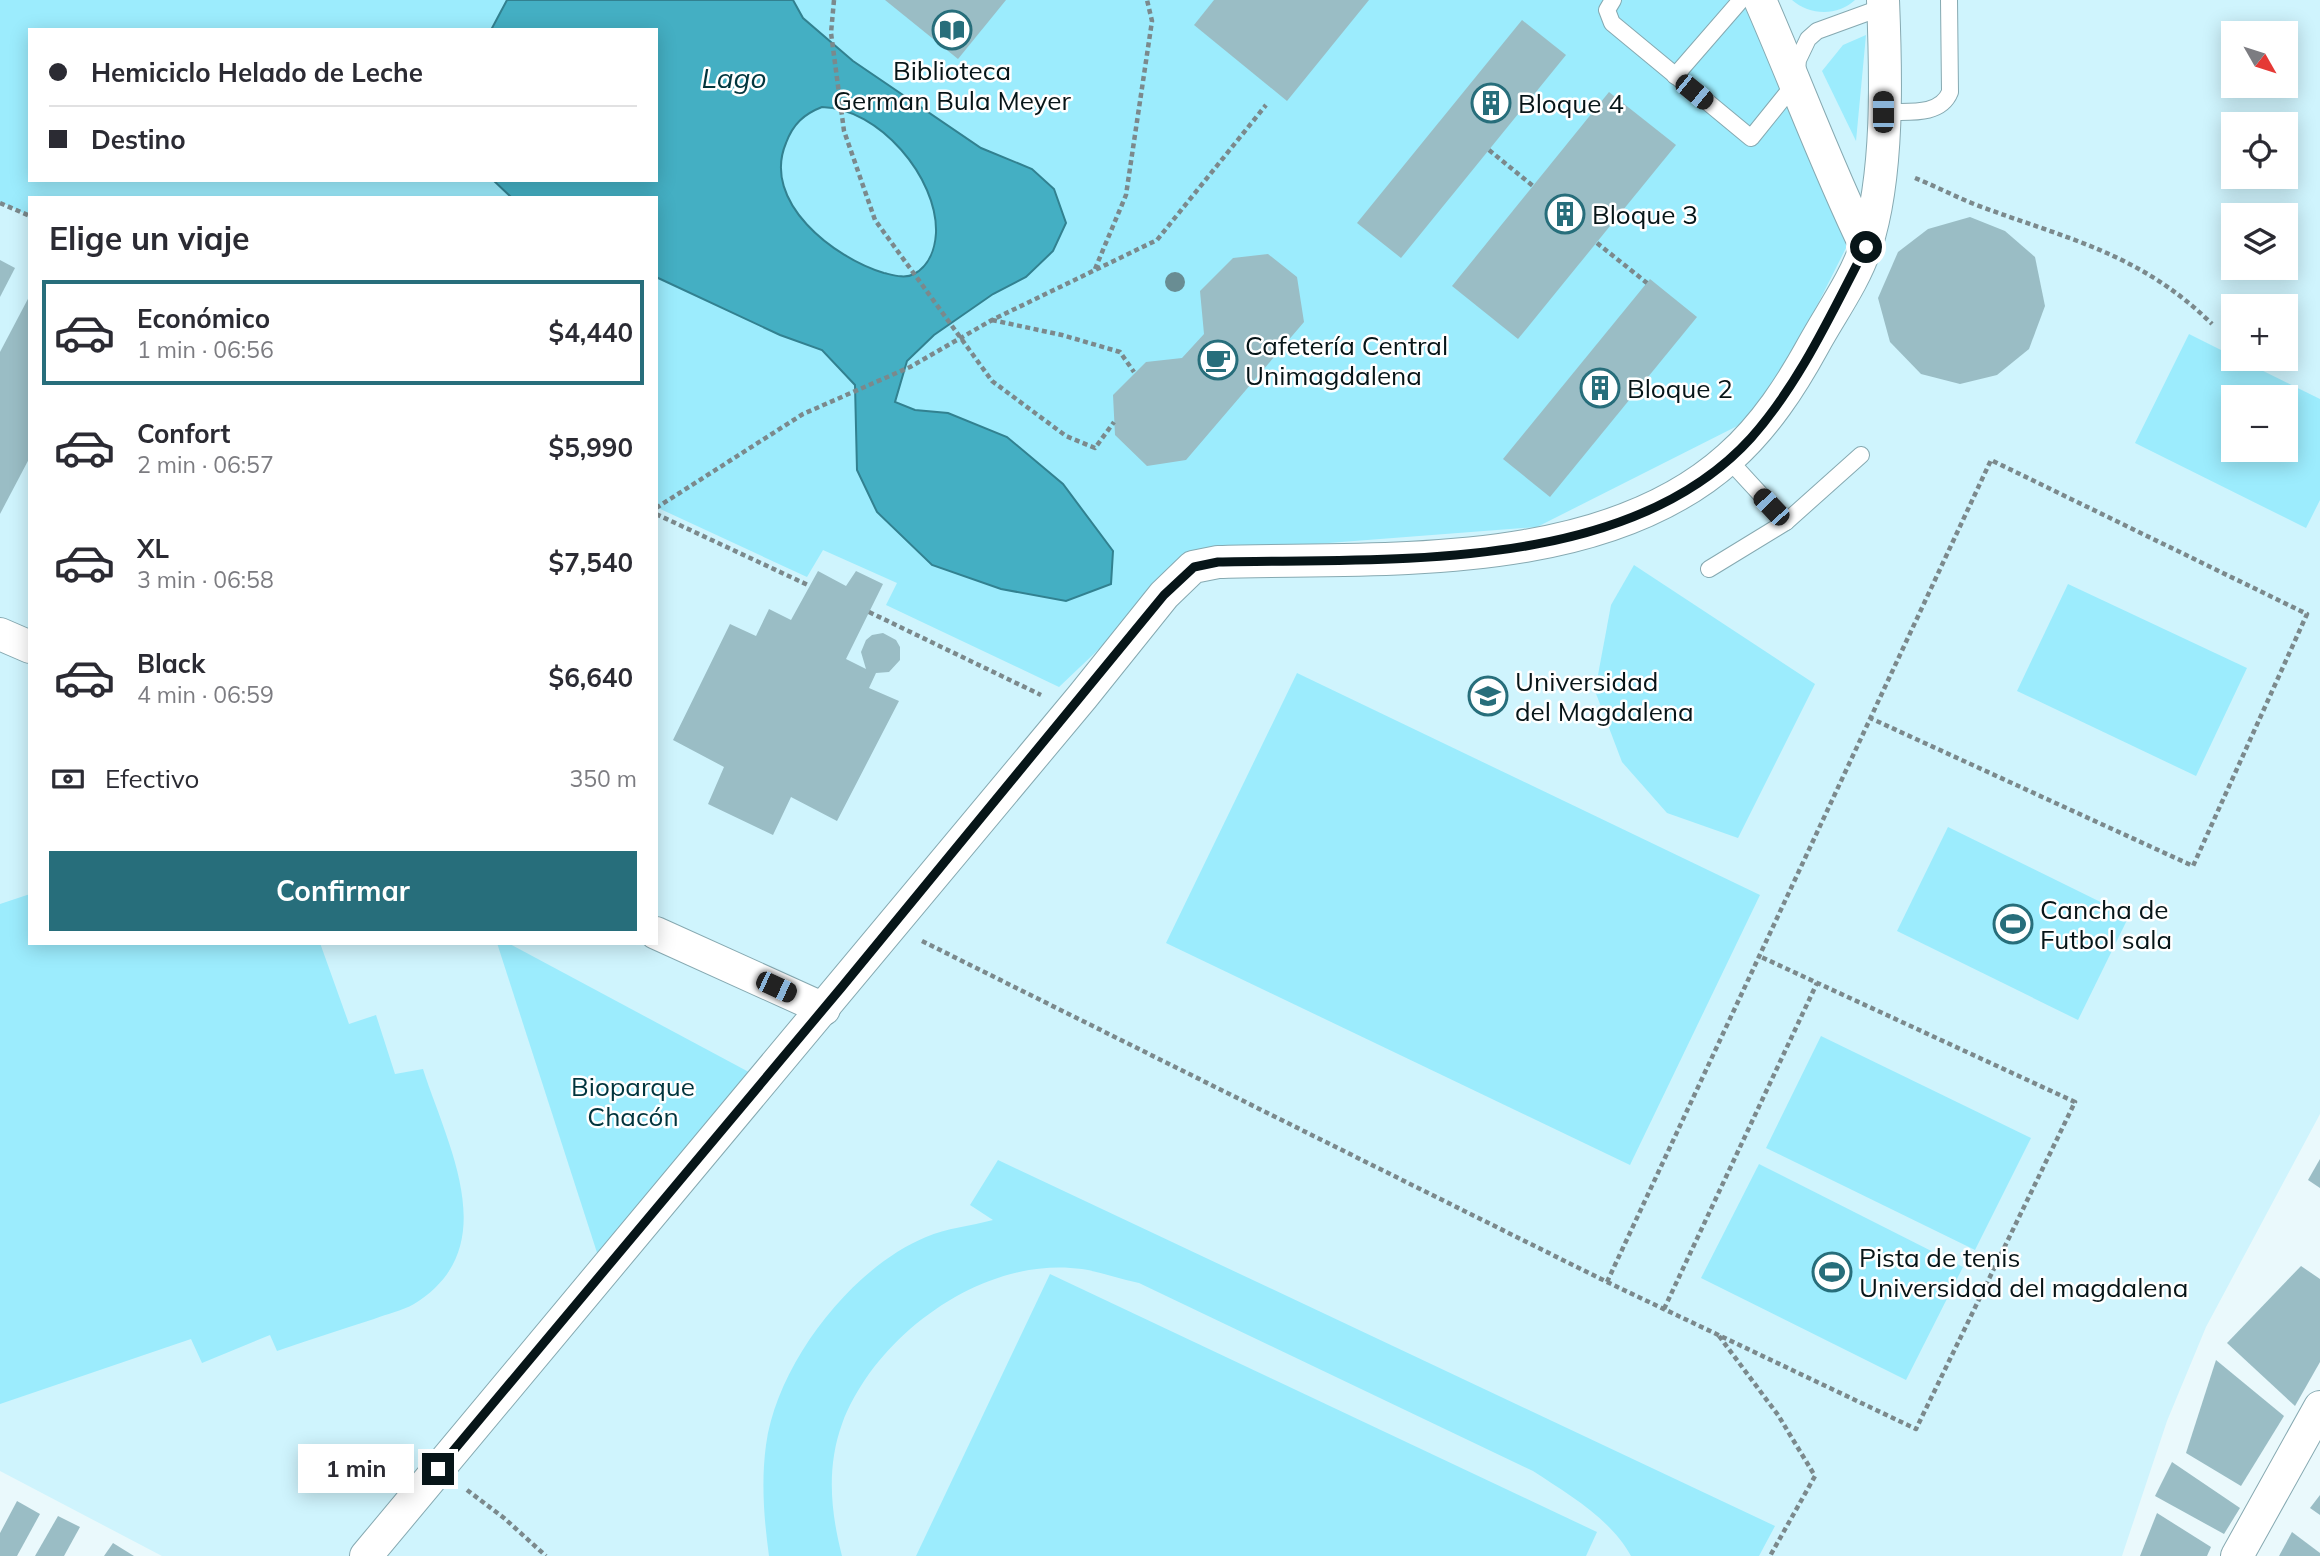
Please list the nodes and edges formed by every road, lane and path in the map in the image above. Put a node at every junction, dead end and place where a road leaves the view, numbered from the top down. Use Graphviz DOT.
graph roads {
  1 [pos="834,0"];
  2 [pos="1147,0"];
  3 [pos="1614,0"];
  4 [pos="1741,0"];
  5 [pos="1760,0"];
  6 [pos="1949,0"];
  7 [pos="1883,4"];
  8 [pos="1675,76"];
  9 [pos="1796,82"];
  10 [pos="1266,105"];
  11 [pos="1883,112"];
  12 [pos="1489,150"];
  13 [pos="1882,165"];
  14 [pos="1533,186"];
  15 [pos="0,203"];
  16 [pos="28,215"];
  17 [pos="1597,243"];
  18 [pos="1866,247"];
  19 [pos="1094,270"];
  20 [pos="1647,283"];
  21 [pos="992,320"];
  22 [pos="2212,324"];
  23 [pos="961,337"];
  24 [pos="1134,372"];
  25 [pos="1114,422"];
  26 [pos="1861,455"];
  27 [pos="1728,460"];
  28 [pos="658,507"];
  29 [pos="658,515"];
  30 [pos="1786,522"];
  31 [pos="1709,569"];
  32 [pos="810,586"];
  33 [pos="869,612"];
  34 [pos="0,634"];
  35 [pos="28,646"];
  36 [pos="1083,696"];
  37 [pos="1870,718"];
  38 [pos="892,926"];
  39 [pos="658,934"];
  40 [pos="1759,956"];
  41 [pos="1817,983"];
  42 [pos="824,1009"];
  43 [pos="1607,1282"];
  44 [pos="1664,1309"];
  45 [pos="1717,1334"];
  46 [pos="2316,1424"];
  47 [pos="438,1469"];
  48 [pos="366,1556"];
  49 [pos="546,1556"];
  50 [pos="1770,1556"];
  51 [pos="2237,1556"];
  1 -- 23 [label="path"];
  2 -- 19 [label="path"];
  3 -- 8 [label="lane"];
  4 -- 8 [label="lane"];
  5 -- 9 [label="street"];
  6 -- 11 [label="lane"];
  7 -- 9 [label="lane"];
  7 -- 11 [label="street"];
  8 -- 9 [label="lane"];
  9 -- 18 [label="street"];
  10 -- 19 [label="path"];
  11 -- 13 [label="street"];
  12 -- 14 [label="path"];
  13 -- 18 [label="street"];
  13 -- 22 [label="path"];
  15 -- 16 [label="path"];
  17 -- 20 [label="path"];
  18 -- 27 [label="street"];
  19 -- 21 [label="path"];
  21 -- 23 [label="path"];
  21 -- 24 [label="path"];
  23 -- 25 [label="path"];
  23 -- 28 [label="path"];
  26 -- 30 [label="lane"];
  27 -- 30 [label="lane"];
  27 -- 36 [label="street"];
  29 -- 32 [label="path"];
  30 -- 31 [label="lane"];
  33 -- 36 [label="path"];
  34 -- 35 [label="street"];
  36 -- 38 [label="street"];
  37 -- 37 [label="path"];
  37 -- 40 [label="path"];
  38 -- 42 [label="street"];
  38 -- 43 [label="path"];
  39 -- 42 [label="street"];
  40 -- 41 [label="path"];
  40 -- 43 [label="path"];
  41 -- 44 [label="path"];
  41 -- 45 [label="path"];
  42 -- 47 [label="street"];
  43 -- 44 [label="path"];
  44 -- 45 [label="path"];
  45 -- 50 [label="path"];
  46 -- 51 [label="street"];
  47 -- 48 [label="street"];
  47 -- 49 [label="path"];
}
